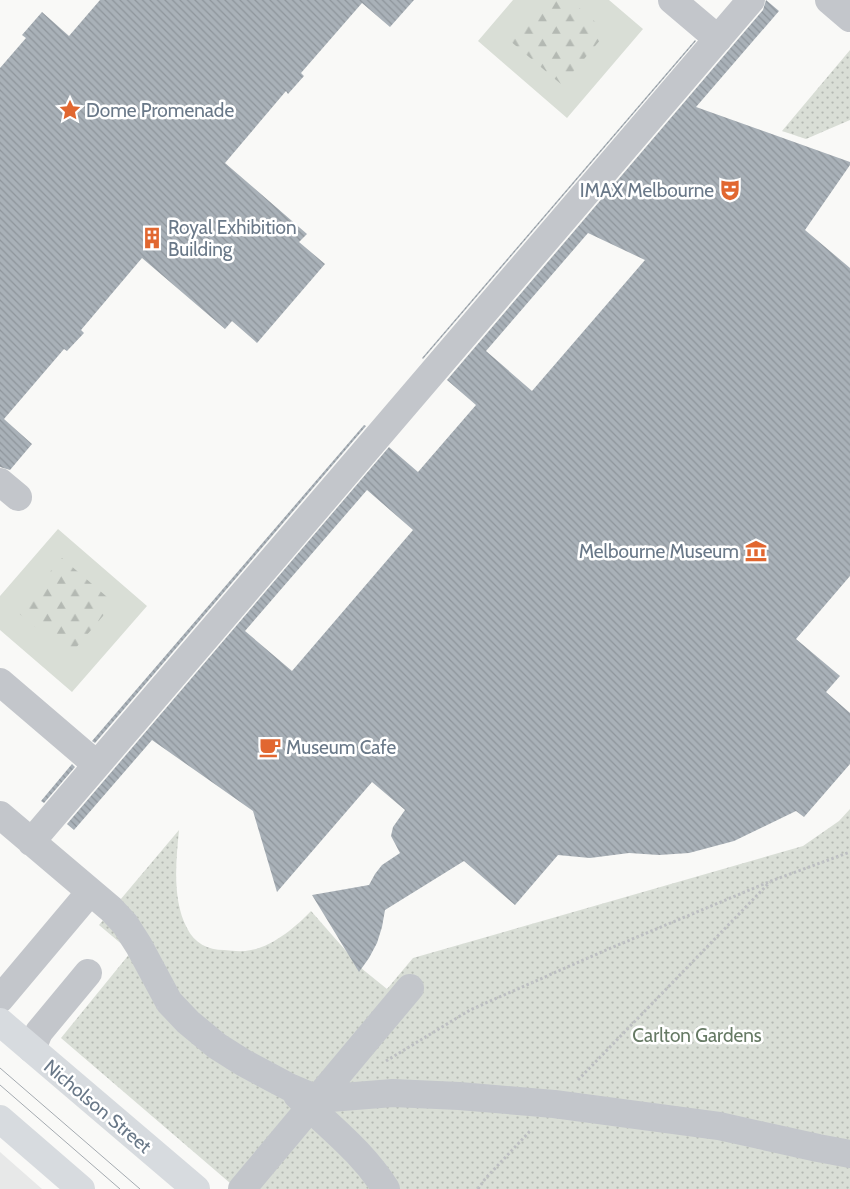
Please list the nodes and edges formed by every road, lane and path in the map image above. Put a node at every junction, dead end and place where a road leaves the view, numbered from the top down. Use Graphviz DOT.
graph roads {
  1 [pos="672,0"];
  2 [pos="751,0"];
  3 [pos="829,0"];
  4 [pos="850,18"];
  5 [pos="718,39"];
  6 [pos="0,682"];
  7 [pos="97,765"];
  8 [pos="0,815"];
  9 [pos="31,842"];
  10 [pos="850,852"];
  11 [pos="771,881"];
  12 [pos="90,892"];
  13 [pos="88,973"];
  14 [pos="410,988"];
  15 [pos="0,998"];
  16 [pos="0,1022"];
  17 [pos="32,1049"];
  18 [pos="380,1065"];
  19 [pos="306,1098"];
  20 [pos="554,1104"];
  21 [pos="0,1119"];
  22 [pos="850,1154"];
  23 [pos="81,1189"];
  24 [pos="196,1189"];
  25 [pos="242,1189"];
  26 [pos="386,1189"];
  27 [pos="478,1189"];
  1 -- 5 [label="street"];
  2 -- 5 [label="street"];
  3 -- 4 [label="street"];
  5 -- 7 [label="street"];
  6 -- 7 [label="street"];
  7 -- 9 [label="street"];
  8 -- 9 [label="street"];
  9 -- 12 [label="street"];
  10 -- 11 [label="path"];
  11 -- 18 [label="path"];
  11 -- 20 [label="path"];
  12 -- 15 [label="street"];
  12 -- 19 [label="street"];
  13 -- 17 [label="street"];
  14 -- 19 [label="street"];
  16 -- 17 [label="main road, Nicholson Street"];
  17 -- 24 [label="main road, Nicholson Street"];
  19 -- 20 [label="street"];
  19 -- 25 [label="street"];
  19 -- 26 [label="street"];
  20 -- 22 [label="street"];
  20 -- 27 [label="path"];
  21 -- 23 [label="main road"];
}
